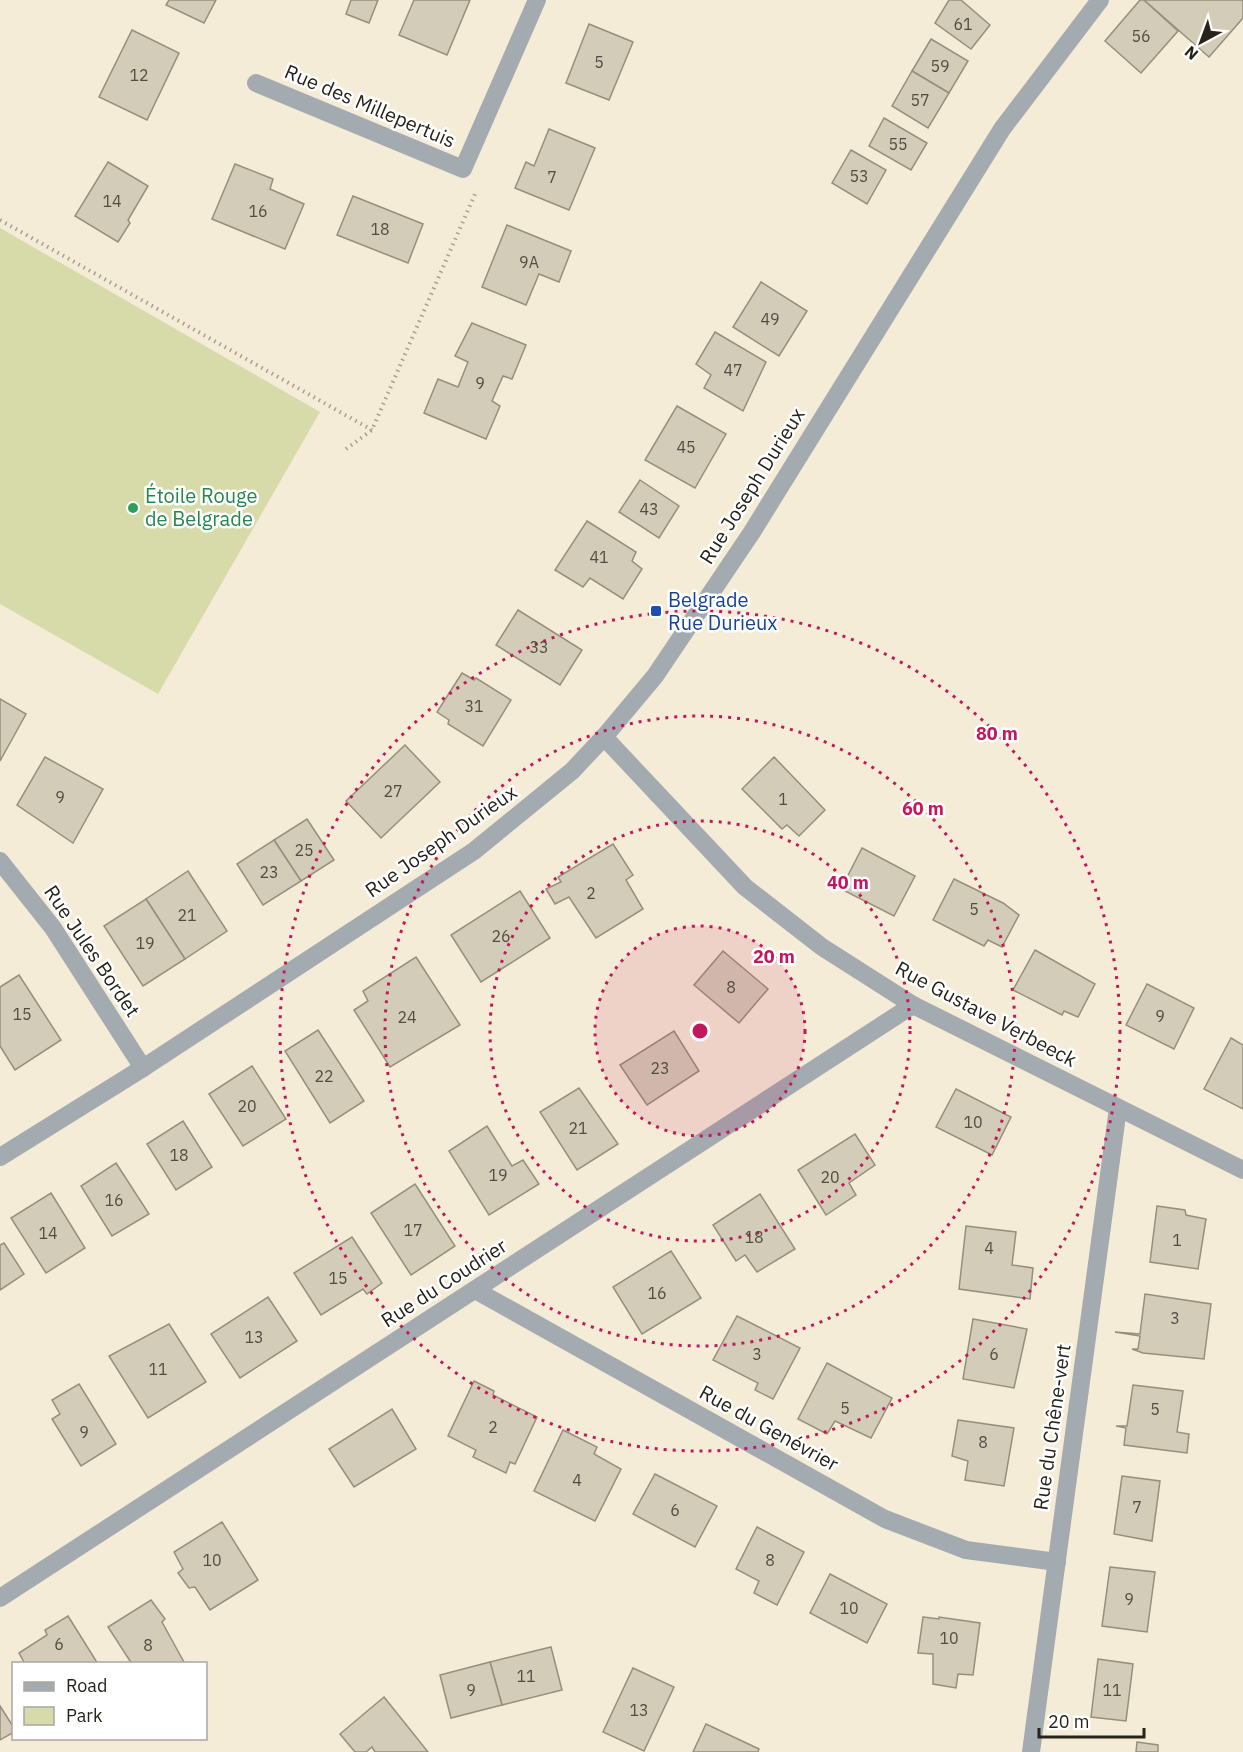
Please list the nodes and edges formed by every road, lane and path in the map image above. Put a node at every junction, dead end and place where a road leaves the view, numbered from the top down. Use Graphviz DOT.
graph roads {
  1 [pos="537,0"];
  2 [pos="1100,0"];
  3 [pos="256,82"];
  4 [pos="463,169"];
  5 [pos="0,220"];
  6 [pos="372,430"];
  7 [pos="346,449"];
  8 [pos="604,737"];
  9 [pos="0,861"];
  10 [pos="913,1005"];
  11 [pos="143,1068"];
  12 [pos="1118,1108"];
  13 [pos="0,1158"];
  14 [pos="1243,1170"];
  15 [pos="475,1290"];
  16 [pos="1057,1562"];
  17 [pos="0,1598"];
  18 [pos="1031,1752"];
  1 -- 4 [label="street, Rue des Millepertuis"];
  2 -- 8 [label="street, Rue Joseph Durieux"];
  3 -- 4 [label="street, Rue des Millepertuis"];
  4 -- 6 [label="path"];
  5 -- 6 [label="path"];
  6 -- 7 [label="path"];
  8 -- 10 [label="street, Rue Gustave Verbeeck"];
  8 -- 11 [label="street, Rue Joseph Durieux"];
  9 -- 11 [label="street, Rue Jules Bordet"];
  10 -- 12 [label="street, Rue Gustave Verbeeck"];
  10 -- 15 [label="street, Rue du Coudrier"];
  11 -- 13 [label="street, Rue Joseph Durieux"];
  12 -- 14 [label="street, Rue Gustave Verbeeck"];
  12 -- 16 [label="street, Rue du Chêne-vert"];
  15 -- 16 [label="street, Rue du Genévrier"];
  15 -- 17 [label="street, Rue du Coudrier"];
  16 -- 18 [label="street, Rue du Chêne-vert"];
}
